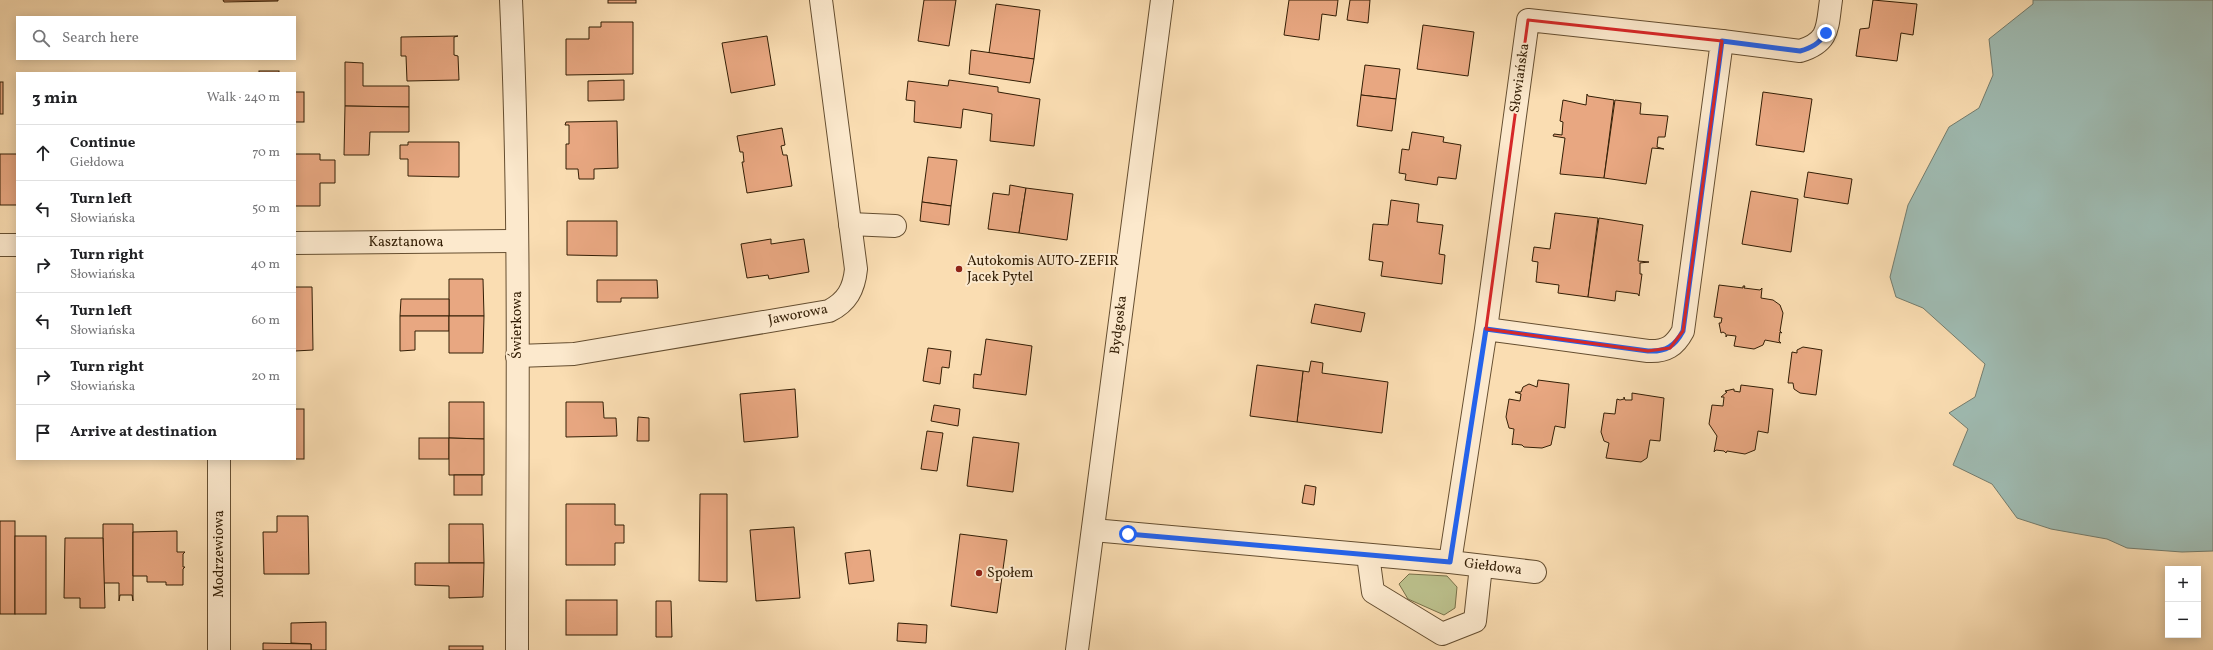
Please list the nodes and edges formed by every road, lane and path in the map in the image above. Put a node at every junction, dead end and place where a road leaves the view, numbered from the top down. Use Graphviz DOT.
graph roads {
  1 [pos="511,0"];
  2 [pos="821,0"];
  3 [pos="1162,0"];
  4 [pos="1831,0"];
  5 [pos="1722,41"];
  6 [pos="850,224"];
  7 [pos="895,226"];
  8 [pos="516,241"];
  9 [pos="296,243"];
  10 [pos="0,245"];
  11 [pos="16,245"];
  12 [pos="1486,329"];
  13 [pos="517,356"];
  14 [pos="219,460"];
  15 [pos="1093,530"];
  16 [pos="1368,555"];
  17 [pos="1450,562"];
  18 [pos="1481,566"];
  19 [pos="1535,572"];
  20 [pos="219,650"];
  21 [pos="517,650"];
  22 [pos="1077,650"];
  1 -- 8 [label="street, Świerkowa"];
  2 -- 6 [label="street, Jaworowa"];
  3 -- 15 [label="street, Bydgoska"];
  4 -- 5 [label="street, Słowiańska"];
  5 -- 12 [label="street"];
  5 -- 12 [label="street, Słowiańska"];
  6 -- 7 [label="street"];
  6 -- 13 [label="street, Jaworowa"];
  8 -- 9 [label="street, Kasztanowa"];
  8 -- 13 [label="street, Świerkowa"];
  10 -- 11 [label="street"];
  12 -- 17 [label="street, Słowiańska"];
  13 -- 21 [label="street, Świerkowa"];
  14 -- 20 [label="street, Modrzewiowa"];
  15 -- 16 [label="street, Giełdowa"];
  15 -- 22 [label="street, Bydgoska"];
  16 -- 17 [label="street, Giełdowa"];
  16 -- 18 [label="street"];
  17 -- 18 [label="street, Giełdowa"];
  18 -- 19 [label="street, Giełdowa"];
}
